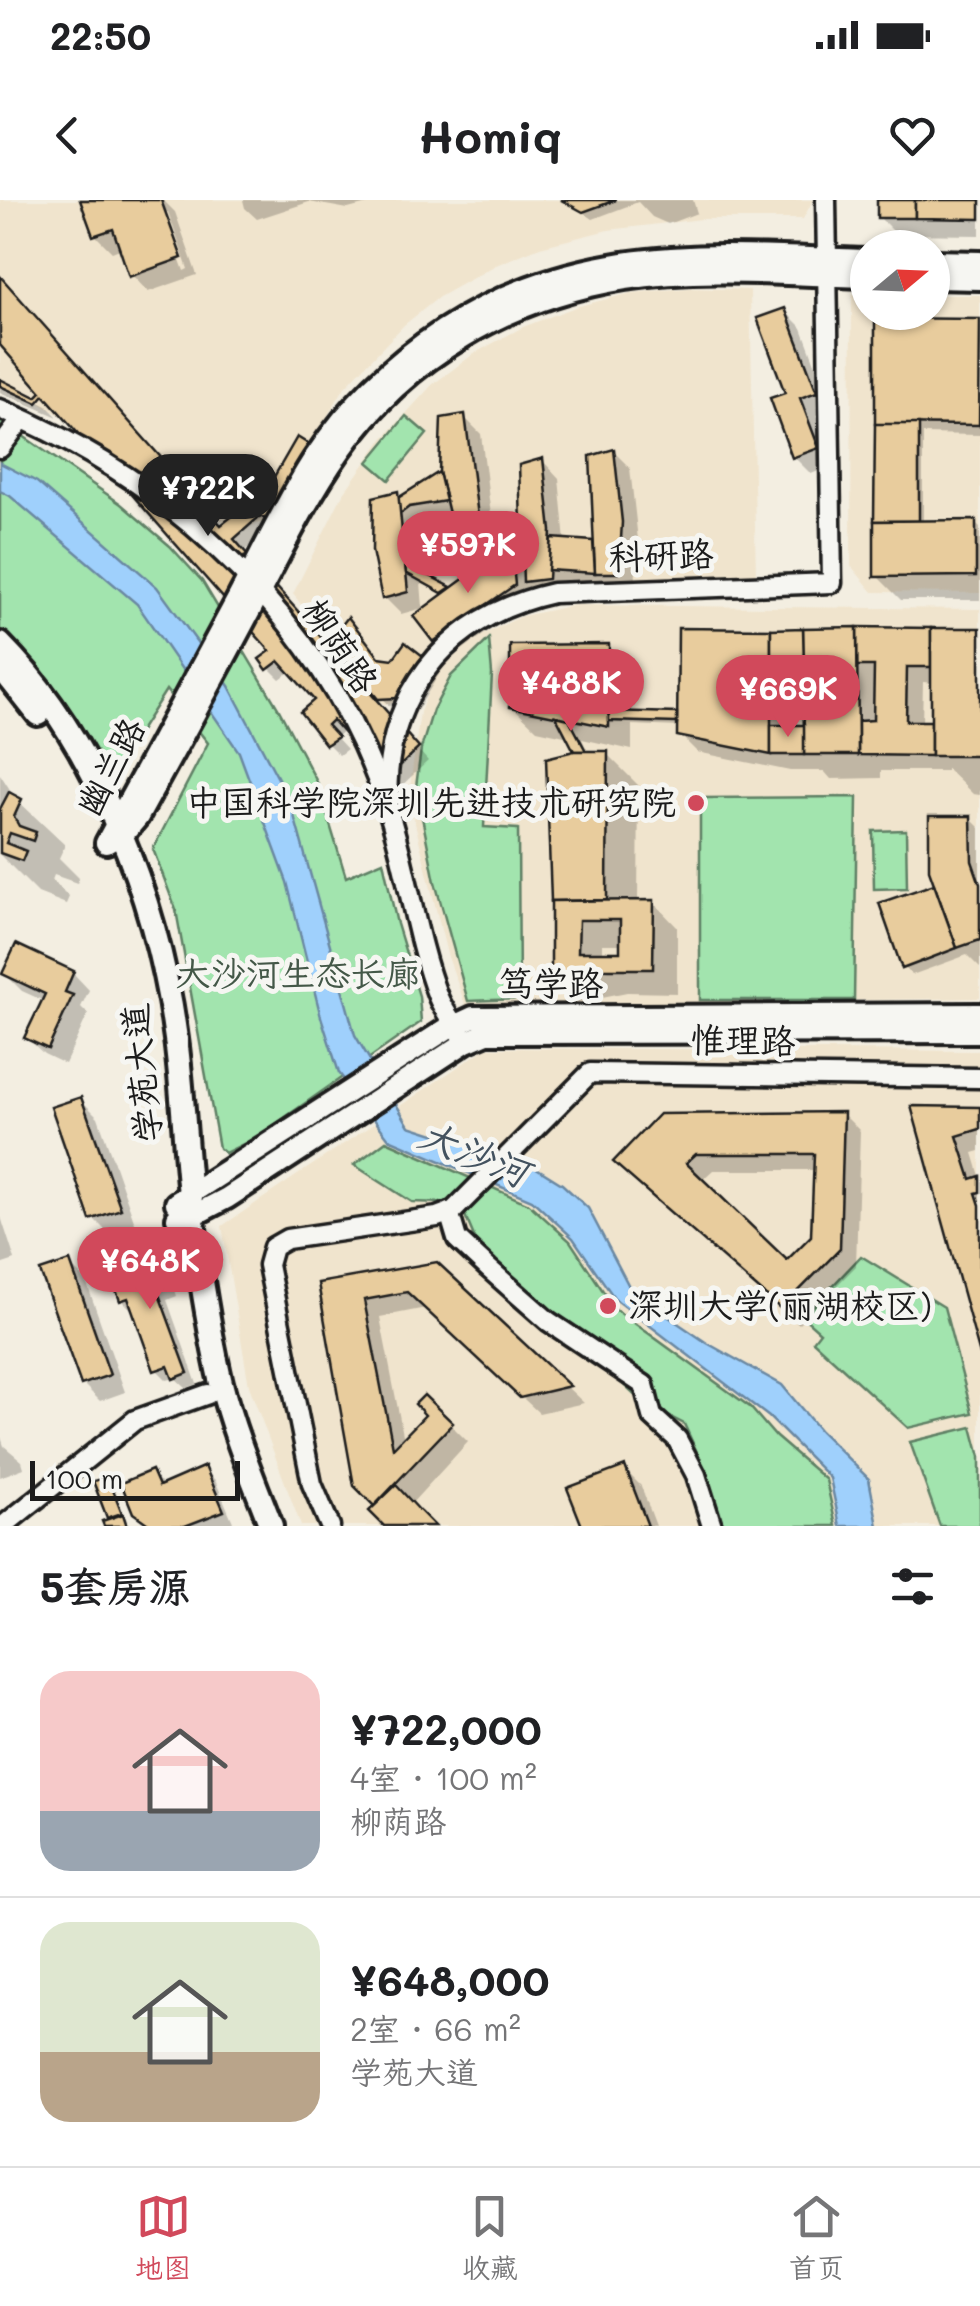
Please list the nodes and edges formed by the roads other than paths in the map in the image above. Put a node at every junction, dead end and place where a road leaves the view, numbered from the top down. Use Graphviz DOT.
graph roads {
  1 [pos="826,200"];
  2 [pos="950,261"];
  3 [pos="980,262"];
  4 [pos="850,263"];
  5 [pos="826,267"];
  6 [pos="850,272"];
  7 [pos="950,278"];
  8 [pos="980,279"];
  9 [pos="0,409"];
  10 [pos="20,421"];
  11 [pos="0,448"];
  12 [pos="255,585"];
  13 [pos="0,644"];
  14 [pos="0,666"];
  15 [pos="388,810"];
  16 [pos="114,835"];
  17 [pos="980,1014"];
  18 [pos="980,1032"];
  19 [pos="460,1033"];
  20 [pos="980,1078"];
  21 [pos="183,1208"];
  22 [pos="451,1211"];
  23 [pos="208,1394"];
  24 [pos="2,1526"];
  25 [pos="255,1526"];
  26 [pos="270,1526"];
  27 [pos="330,1526"];
  28 [pos="712,1526"];
  1 -- 5 [label="street"];
  2 -- 3 [label="street"];
  4 -- 5 [label="street, 幽兰路"];
  5 -- 6 [label="street, 幽兰路"];
  5 -- 12 [label="street, 幽兰路"];
  5 -- 15 [label="street, 科研路"];
  7 -- 8 [label="street"];
  9 -- 10 [label="street, 柳荫路"];
  10 -- 11 [label="street"];
  10 -- 12 [label="street, 柳荫路"];
  12 -- 15 [label="street, 柳荫路"];
  12 -- 16 [label="street, 幽兰路"];
  13 -- 16 [label="main road, 学苑大道"];
  14 -- 16 [label="main road, 学苑大道"];
  15 -- 19 [label="street, 柳荫路"];
  16 -- 21 [label="main road, 学苑大道"];
  17 -- 19 [label="street, 笃学路"];
  18 -- 19 [label="street, 笃学路"];
  19 -- 21 [label="street, 笃学路"];
  19 -- 21 [label="street, 笃学路"];
  20 -- 22 [label="street, 惟理路"];
  21 -- 23 [label="main road, 学苑大道"];
  21 -- 26 [label="main road, 学苑大道"];
  22 -- 27 [label="street"];
  22 -- 28 [label="street"];
  23 -- 24 [label="street"];
  23 -- 25 [label="main road, 学苑大道"];
}
